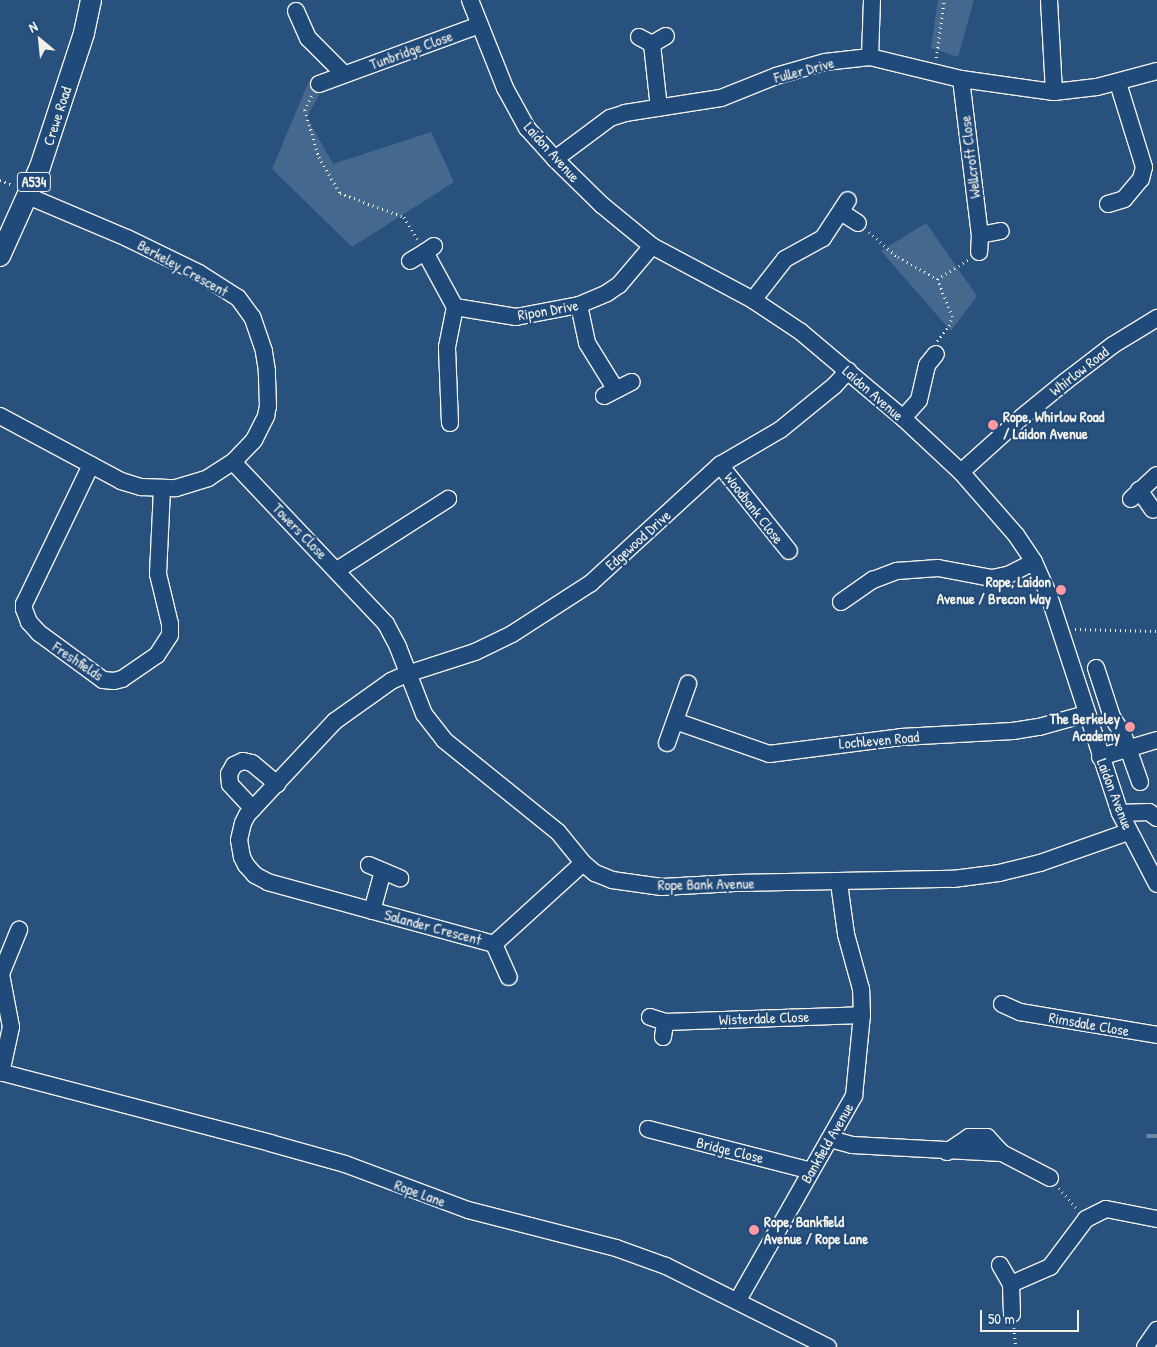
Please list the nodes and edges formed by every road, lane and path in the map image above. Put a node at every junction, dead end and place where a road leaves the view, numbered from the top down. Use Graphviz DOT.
graph roads {
  1 [pos="90,0"];
  2 [pos="470,0"];
  3 [pos="872,0"];
  4 [pos="944,0"];
  5 [pos="1049,0"];
  6 [pos="296,11"];
  7 [pos="479,25"];
  8 [pos="666,36"];
  9 [pos="870,57"];
  10 [pos="1157,71"];
  11 [pos="934,72"];
  12 [pos="344,74"];
  13 [pos="961,79"];
  14 [pos="1118,83"];
  15 [pos="319,84"];
  16 [pos="1054,92"];
  17 [pos="659,108"];
  18 [pos="555,160"];
  19 [pos="28,196"];
  20 [pos="1108,204"];
  21 [pos="858,223"];
  22 [pos="1001,231"];
  23 [pos="980,234"];
  24 [pos="652,246"];
  25 [pos="429,249"];
  26 [pos="979,252"];
  27 [pos="0,256"];
  28 [pos="410,261"];
  29 [pos="937,279"];
  30 [pos="753,300"];
  31 [pos="579,305"];
  32 [pos="456,307"];
  33 [pos="1157,318"];
  34 [pos="927,359"];
  35 [pos="848,372"];
  36 [pos="632,382"];
  37 [pos="0,416"];
  38 [pos="903,418"];
  39 [pos="450,423"];
  40 [pos="233,462"];
  41 [pos="91,465"];
  42 [pos="720,465"];
  43 [pos="962,472"];
  44 [pos="1157,475"];
  45 [pos="162,488"];
  46 [pos="448,499"];
  47 [pos="1152,510"];
  48 [pos="789,551"];
  49 [pos="1034,562"];
  50 [pos="337,570"];
  51 [pos="841,602"];
  52 [pos="1059,629"];
  53 [pos="1157,631"];
  54 [pos="1096,668"];
  55 [pos="408,674"];
  56 [pos="688,684"];
  57 [pos="1086,714"];
  58 [pos="675,721"];
  59 [pos="1157,740"];
  60 [pos="667,743"];
  61 [pos="1130,748"];
  62 [pos="1100,757"];
  63 [pos="1140,782"];
  64 [pos="277,784"];
  65 [pos="253,809"];
  66 [pos="1120,813"];
  67 [pos="1157,818"];
  68 [pos="1128,832"];
  69 [pos="583,863"];
  70 [pos="400,878"];
  71 [pos="839,883"];
  72 [pos="1157,884"];
  73 [pos="372,911"];
  74 [pos="18,930"];
  75 [pos="494,944"];
  76 [pos="509,977"];
  77 [pos="1002,1004"];
  78 [pos="862,1015"];
  79 [pos="659,1025"];
  80 [pos="1157,1036"];
  81 [pos="1,1072"];
  82 [pos="648,1129"];
  83 [pos="830,1139"];
  84 [pos="811,1171"];
  85 [pos="1050,1178"];
  86 [pos="1086,1219"];
  87 [pos="1157,1219"];
  88 [pos="1000,1265"];
  89 [pos="1011,1284"];
  90 [pos="738,1300"];
  91 [pos="1012,1314"];
  92 [pos="1157,1330"];
  93 [pos="828,1347"];
  94 [pos="1016,1347"];
  95 [pos="1145,1347"];
  1 -- 19 [label="main road, Crewe Road / A534"];
  2 -- 7 [label="street, Laidon Avenue"];
  3 -- 9 [label="street"];
  4 -- 11 [label="path"];
  5 -- 16 [label="street"];
  6 -- 12 [label="street"];
  7 -- 12 [label="street, Tunbridge Close"];
  7 -- 18 [label="street, Laidon Avenue"];
  8 -- 17 [label="street"];
  9 -- 11 [label="street, Fuller Drive"];
  9 -- 17 [label="street, Fuller Drive"];
  10 -- 14 [label="street, Fuller Drive"];
  11 -- 13 [label="street, Fuller Drive"];
  12 -- 15 [label="street, Tunbridge Close"];
  13 -- 16 [label="street, Fuller Drive"];
  13 -- 23 [label="street, Wellcroft Close"];
  14 -- 16 [label="street, Fuller Drive"];
  14 -- 20 [label="street"];
  15 -- 25 [label="path"];
  17 -- 18 [label="street, Fuller Drive"];
  18 -- 24 [label="street, Laidon Avenue"];
  19 -- 27 [label="main road, Crewe Road / A534"];
  19 -- 40 [label="street, Berkeley Crescent"];
  21 -- 29 [label="path"];
  21 -- 30 [label="street"];
  22 -- 23 [label="street"];
  23 -- 26 [label="street, Wellcroft Close"];
  24 -- 30 [label="street, Laidon Avenue"];
  24 -- 31 [label="street, Ripon Drive"];
  25 -- 28 [label="street"];
  25 -- 32 [label="street"];
  26 -- 29 [label="path"];
  29 -- 34 [label="path"];
  30 -- 35 [label="street, Laidon Avenue"];
  31 -- 32 [label="street, Ripon Drive"];
  31 -- 36 [label="street"];
  32 -- 39 [label="street"];
  33 -- 43 [label="street, Whirlow Road"];
  34 -- 38 [label="street"];
  35 -- 38 [label="street, Laidon Avenue"];
  35 -- 42 [label="street, Edgewood Drive"];
  37 -- 41 [label="street, Berkeley Crescent"];
  38 -- 43 [label="street, Laidon Avenue"];
  40 -- 45 [label="street, Berkeley Crescent"];
  40 -- 50 [label="street, Towers Close"];
  41 -- 45 [label="street, Berkeley Crescent"];
  41 -- 45 [label="street, Freshfields"];
  42 -- 48 [label="street, Woodbank Close"];
  42 -- 55 [label="street, Edgewood Drive"];
  43 -- 49 [label="street, Laidon Avenue"];
  44 -- 47 [label="street"];
  46 -- 50 [label="street, Towers Close"];
  49 -- 51 [label="street"];
  49 -- 52 [label="street, Laidon Avenue"];
  50 -- 55 [label="street, Rope Bank Avenue"];
  52 -- 53 [label="path"];
  52 -- 57 [label="street, Laidon Avenue"];
  54 -- 61 [label="street"];
  55 -- 64 [label="street, Salander Crescent"];
  55 -- 69 [label="street, Rope Bank Avenue"];
  56 -- 58 [label="street"];
  57 -- 58 [label="street, Lochleven Road"];
  57 -- 62 [label="street, Laidon Avenue"];
  58 -- 60 [label="street"];
  59 -- 61 [label="street"];
  61 -- 62 [label="street"];
  61 -- 63 [label="street"];
  62 -- 66 [label="street, Laidon Avenue"];
  64 -- 65 [label="street, Salander Crescent"];
  64 -- 65 [label="street"];
  65 -- 73 [label="street, Salander Crescent"];
  66 -- 67 [label="street"];
  66 -- 68 [label="street, Laidon Avenue"];
  68 -- 71 [label="street, Rope Bank Avenue"];
  68 -- 72 [label="street, Laidon Avenue"];
  69 -- 71 [label="street, Rope Bank Avenue"];
  69 -- 75 [label="street, Salander Crescent"];
  70 -- 73 [label="street, Salander Crescent"];
  71 -- 78 [label="street, Bankfield Avenue"];
  73 -- 75 [label="street, Salander Crescent"];
  74 -- 81 [label="street"];
  75 -- 76 [label="street, Salander Crescent"];
  77 -- 80 [label="street, Rimsdale Close"];
  78 -- 79 [label="street, Wisterdale Close"];
  78 -- 83 [label="street, Bankfield Avenue"];
  81 -- 90 [label="street, Rope Lane"];
  82 -- 84 [label="street, Bridge Close"];
  83 -- 84 [label="street, Bankfield Avenue"];
  83 -- 85 [label="street"];
  84 -- 90 [label="street, Bankfield Avenue"];
  85 -- 86 [label="path"];
  86 -- 87 [label="street"];
  86 -- 89 [label="street"];
  88 -- 89 [label="street"];
  89 -- 91 [label="street"];
  90 -- 93 [label="street, Rope Lane"];
  91 -- 94 [label="path"];
  92 -- 95 [label="street"];
}
